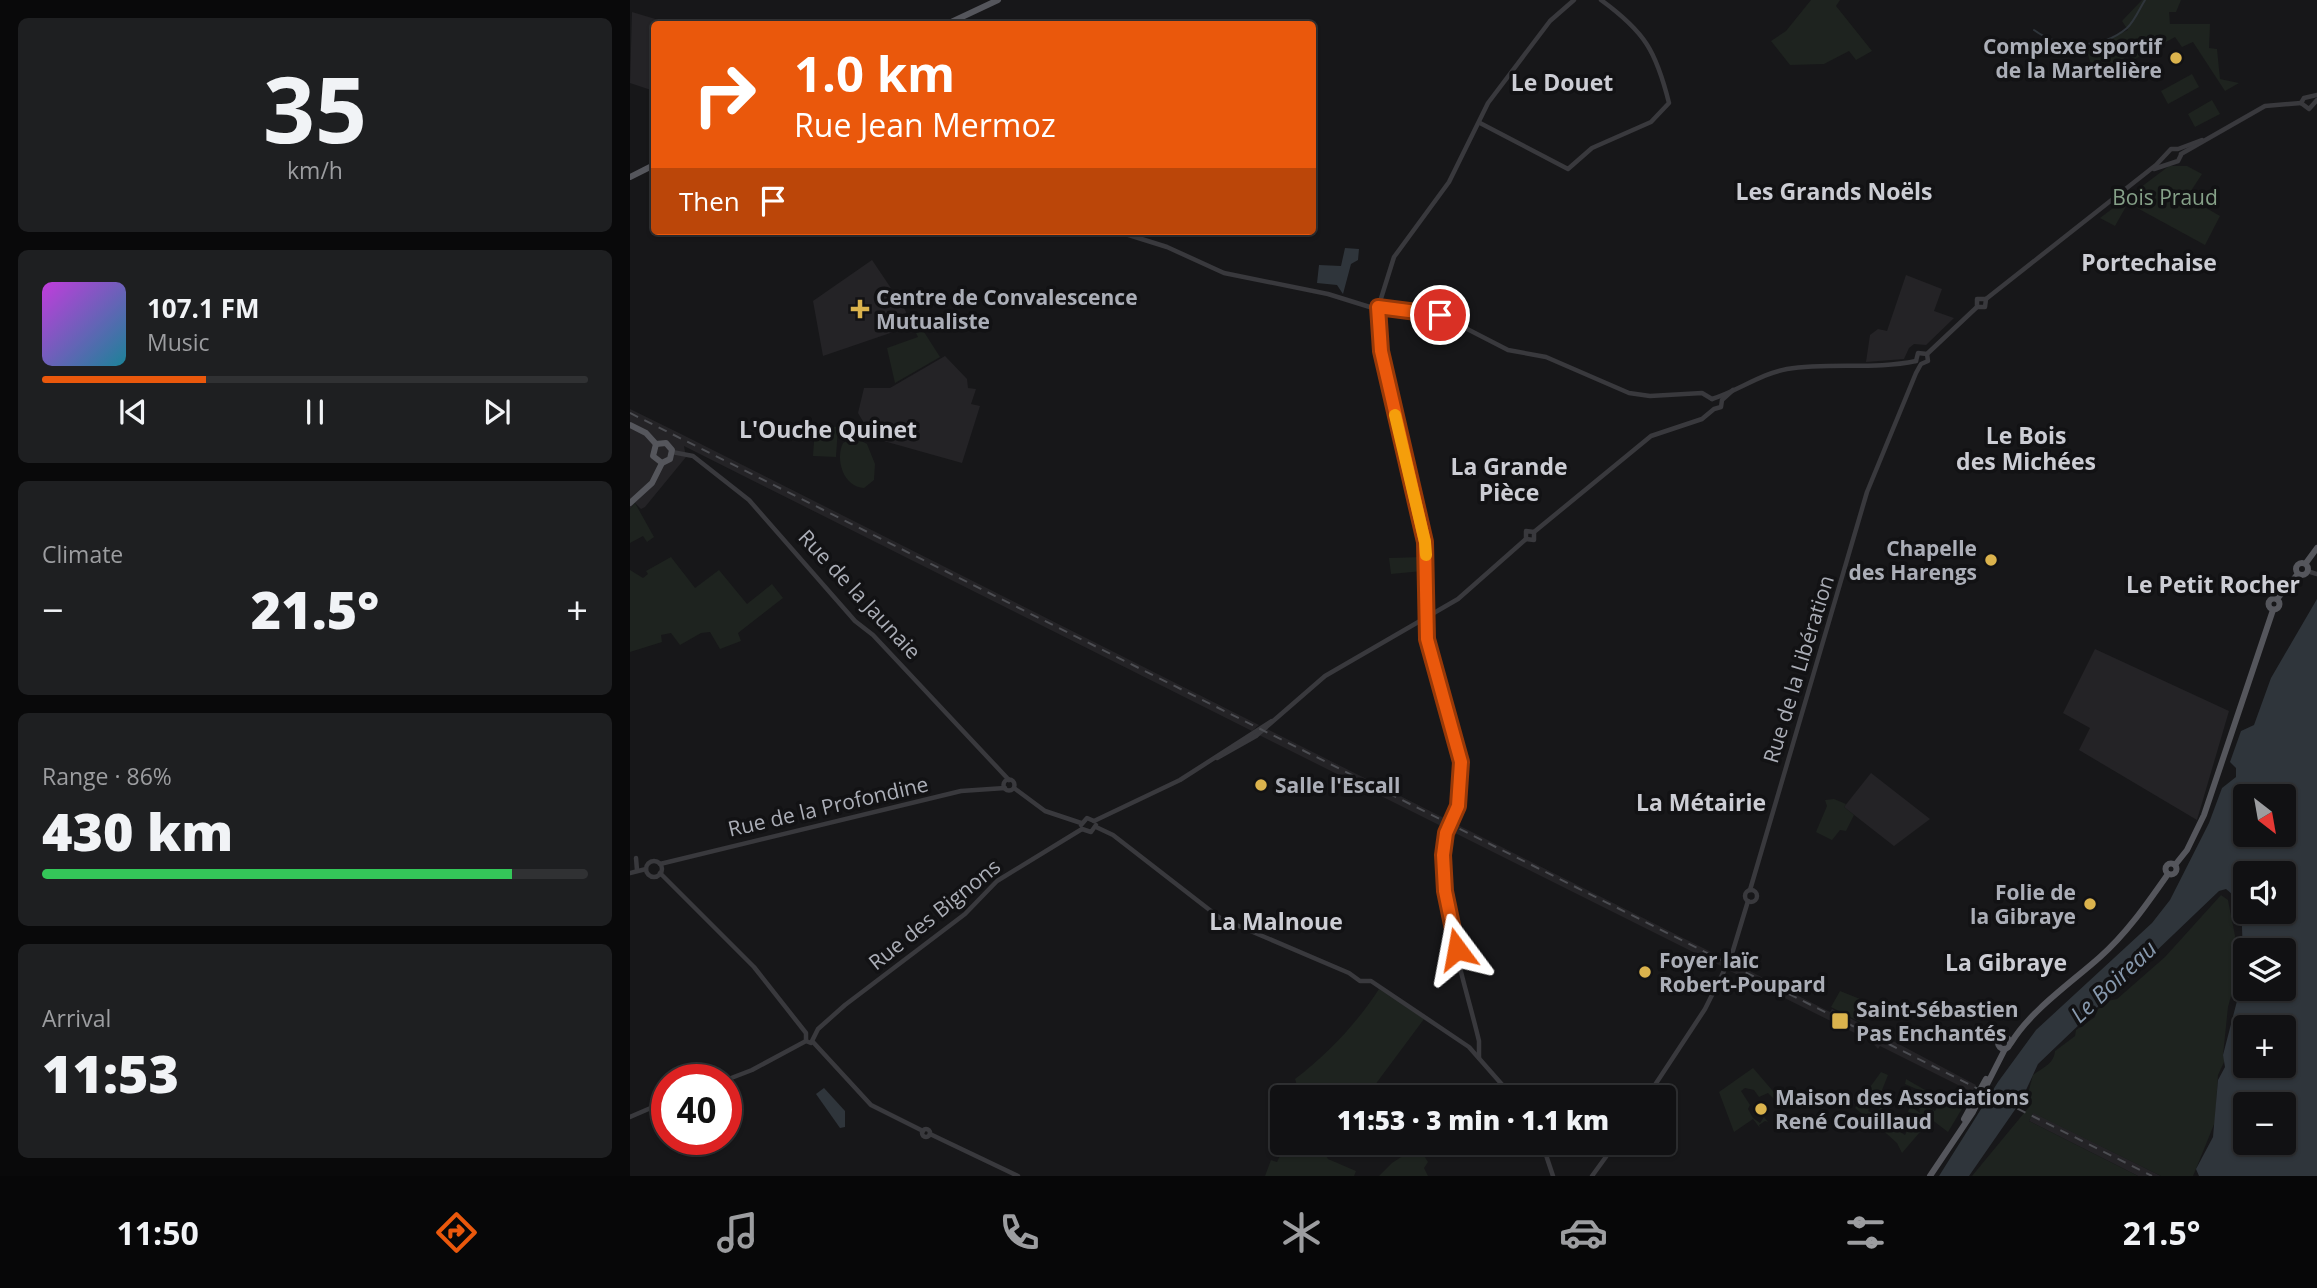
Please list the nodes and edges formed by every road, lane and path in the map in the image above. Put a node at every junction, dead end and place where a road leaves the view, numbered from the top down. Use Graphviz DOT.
graph roads {
  1 [pos="998,0"];
  2 [pos="1574,0"];
  3 [pos="1601,0"];
  4 [pos="953,21"];
  5 [pos="2316,100"];
  6 [pos="2301,103"];
  7 [pos="1480,123"];
  8 [pos="2180,152"];
  9 [pos="2167,155"];
  10 [pos="2171,161"];
  11 [pos="651,166"];
  12 [pos="630,177"];
  13 [pos="2141,177"];
  14 [pos="1129,235"];
  15 [pos="1378,307"];
  16 [pos="1927,354"];
  17 [pos="1919,362"];
  18 [pos="1717,399"];
  19 [pos="1714,409"];
  20 [pos="630,425"];
  21 [pos="656,444"];
  22 [pos="672,452"];
  23 [pos="662,463"];
  24 [pos="630,503"];
  25 [pos="2317,548"];
  26 [pos="2306,563"];
  27 [pos="2312,573"];
  28 [pos="2298,575"];
  29 [pos="1425,619"];
  30 [pos="1272,721"];
  31 [pos="1217,758"];
  32 [pos="1009,780"];
  33 [pos="1005,788"];
  34 [pos="1014,788"];
  35 [pos="1095,824"];
  36 [pos="1082,826"];
  37 [pos="636,858"];
  38 [pos="660,864"];
  39 [pos="646,869"];
  40 [pos="637,870"];
  41 [pos="630,873"];
  42 [pos="660,873"];
  43 [pos="1751,890"];
  44 [pos="1748,901"];
  45 [pos="806,1033"];
  46 [pos="814,1034"];
  47 [pos="806,1041"];
  48 [pos="813,1042"];
  49 [pos="1479,1043"];
  50 [pos="1470,1049"];
  51 [pos="1479,1058"];
  52 [pos="742,1074"];
  53 [pos="1503,1085"];
  54 [pos="1655,1085"];
  55 [pos="651,1107"];
  56 [pos="630,1116"];
  57 [pos="1546,1155"];
  58 [pos="1607,1155"];
  59 [pos="1018,1176"];
  60 [pos="1553,1176"];
  61 [pos="1592,1176"];
  62 [pos="1929,1176"];
  1 -- 4 [label="main road"];
  2 -- 7 [label="street"];
  3 -- 7 [label="street"];
  5 -- 6 [label="street"];
  5 -- 6 [label="street"];
  6 -- 8 [label="street"];
  7 -- 15 [label="street"];
  8 -- 9 [label="street"];
  8 -- 10 [label="street"];
  9 -- 10 [label="street"];
  9 -- 13 [label="street"];
  10 -- 13 [label="street"];
  11 -- 12 [label="main road"];
  13 -- 16 [label="street"];
  14 -- 15 [label="street"];
  15 -- 18 [label="street"];
  15 -- 29 [label="street"];
  16 -- 17 [label="street, Rue de la Libération"];
  16 -- 17 [label="street"];
  17 -- 18 [label="street"];
  17 -- 43 [label="street, Rue de la Libération"];
  18 -- 19 [label="street"];
  18 -- 19 [label="street"];
  19 -- 29 [label="street"];
  20 -- 21 [label="main road"];
  21 -- 22 [label="main road"];
  21 -- 23 [label="main road"];
  22 -- 23 [label="main road"];
  22 -- 32 [label="street, Rue de la Jaunaie"];
  23 -- 24 [label="main road"];
  25 -- 26 [label="main road"];
  26 -- 27 [label="main road"];
  26 -- 28 [label="main road"];
  27 -- 28 [label="main road"];
  28 -- 62 [label="main road"];
  29 -- 30 [label="street"];
  29 -- 49 [label="street, bridge"];
  30 -- 31 [label="street"];
  30 -- 31 [label="street"];
  31 -- 35 [label="street"];
  32 -- 33 [label="street"];
  32 -- 34 [label="street"];
  33 -- 34 [label="street"];
  33 -- 38 [label="street, Rue de la Profondine"];
  34 -- 36 [label="street"];
  35 -- 36 [label="street"];
  35 -- 36 [label="street"];
  35 -- 50 [label="street"];
  36 -- 46 [label="street, Rue des Bignons"];
  37 -- 40 [label="street"];
  38 -- 39 [label="street"];
  38 -- 42 [label="street"];
  39 -- 40 [label="street"];
  39 -- 42 [label="street"];
  40 -- 41 [label="street"];
  42 -- 45 [label="street"];
  43 -- 44 [label="street"];
  43 -- 44 [label="street"];
  44 -- 54 [label="street, bridge"];
  45 -- 46 [label="street"];
  45 -- 47 [label="street"];
  46 -- 48 [label="street"];
  47 -- 48 [label="street"];
  47 -- 52 [label="street"];
  48 -- 59 [label="street"];
  49 -- 50 [label="street"];
  49 -- 51 [label="street"];
  50 -- 51 [label="street"];
  51 -- 53 [label="street"];
  55 -- 56 [label="street"];
  57 -- 60 [label="street"];
  58 -- 61 [label="street"];
}
